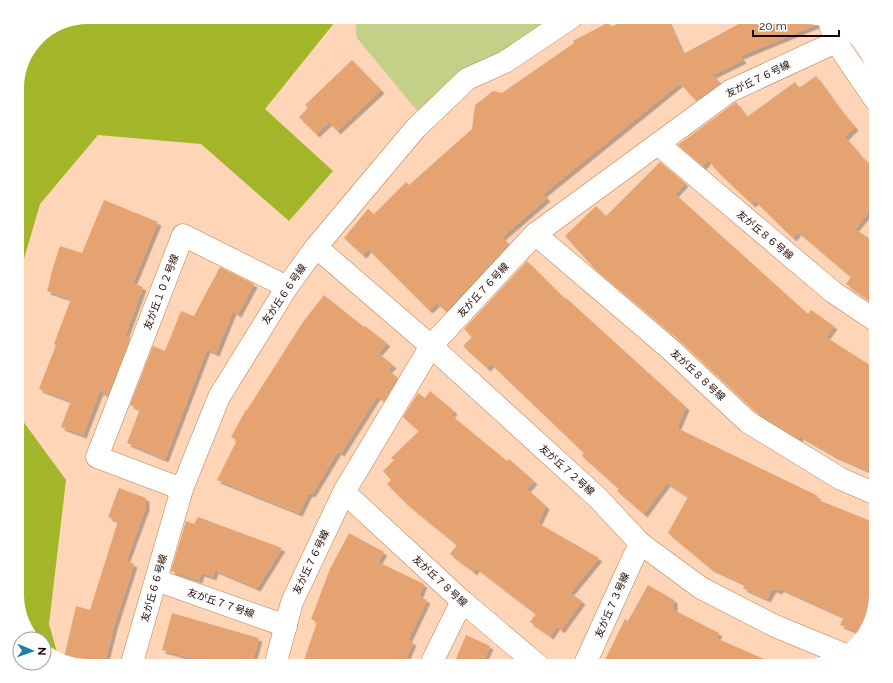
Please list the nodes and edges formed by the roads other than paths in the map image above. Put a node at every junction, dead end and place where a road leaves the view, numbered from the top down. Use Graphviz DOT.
graph roads {
  1 [pos="562,24"];
  2 [pos="833,34"];
  3 [pos="869,90"];
  4 [pos="658,144"];
  5 [pos="535,234"];
  6 [pos="316,247"];
  7 [pos="287,287"];
  8 [pos="869,316"];
  9 [pos="431,346"];
  10 [pos="182,489"];
  11 [pos="869,491"];
  12 [pos="344,492"];
  13 [pos="640,543"];
  14 [pos="156,580"];
  15 [pos="462,601"];
  16 [pos="286,626"];
  17 [pos="836,651"];
  18 [pos="133,659"];
  19 [pos="277,659"];
  20 [pos="433,659"];
  21 [pos="531,659"];
  22 [pos="587,659"];
  1 -- 6 [label="street, 友が丘６６号線"];
  2 -- 3 [label="street"];
  2 -- 4 [label="street, 友が丘７６号線"];
  4 -- 5 [label="street, 友が丘７６号線"];
  4 -- 8 [label="street, 友が丘８６号線"];
  5 -- 9 [label="street, 友が丘７６号線"];
  5 -- 11 [label="street, 友が丘８８号線"];
  6 -- 7 [label="street, 友が丘６６号線"];
  6 -- 9 [label="street, 友が丘７２号線"];
  7 -- 10 [label="street, 友が丘６６号線"];
  7 -- 10 [label="street, 友が丘１０２号線"];
  9 -- 12 [label="street, 友が丘７６号線"];
  9 -- 13 [label="street, 友が丘７２号線"];
  10 -- 14 [label="street, 友が丘６６号線"];
  12 -- 15 [label="street, 友が丘７８号線"];
  12 -- 16 [label="street, 友が丘７６号線"];
  13 -- 17 [label="street, 友が丘７２号線"];
  13 -- 22 [label="street, 友が丘７３号線"];
  14 -- 16 [label="street, 友が丘７７号線"];
  14 -- 18 [label="street, 友が丘６６号線"];
  15 -- 20 [label="street"];
  15 -- 21 [label="street, 友が丘７８号線"];
  16 -- 19 [label="street, 友が丘７６号線"];
}
